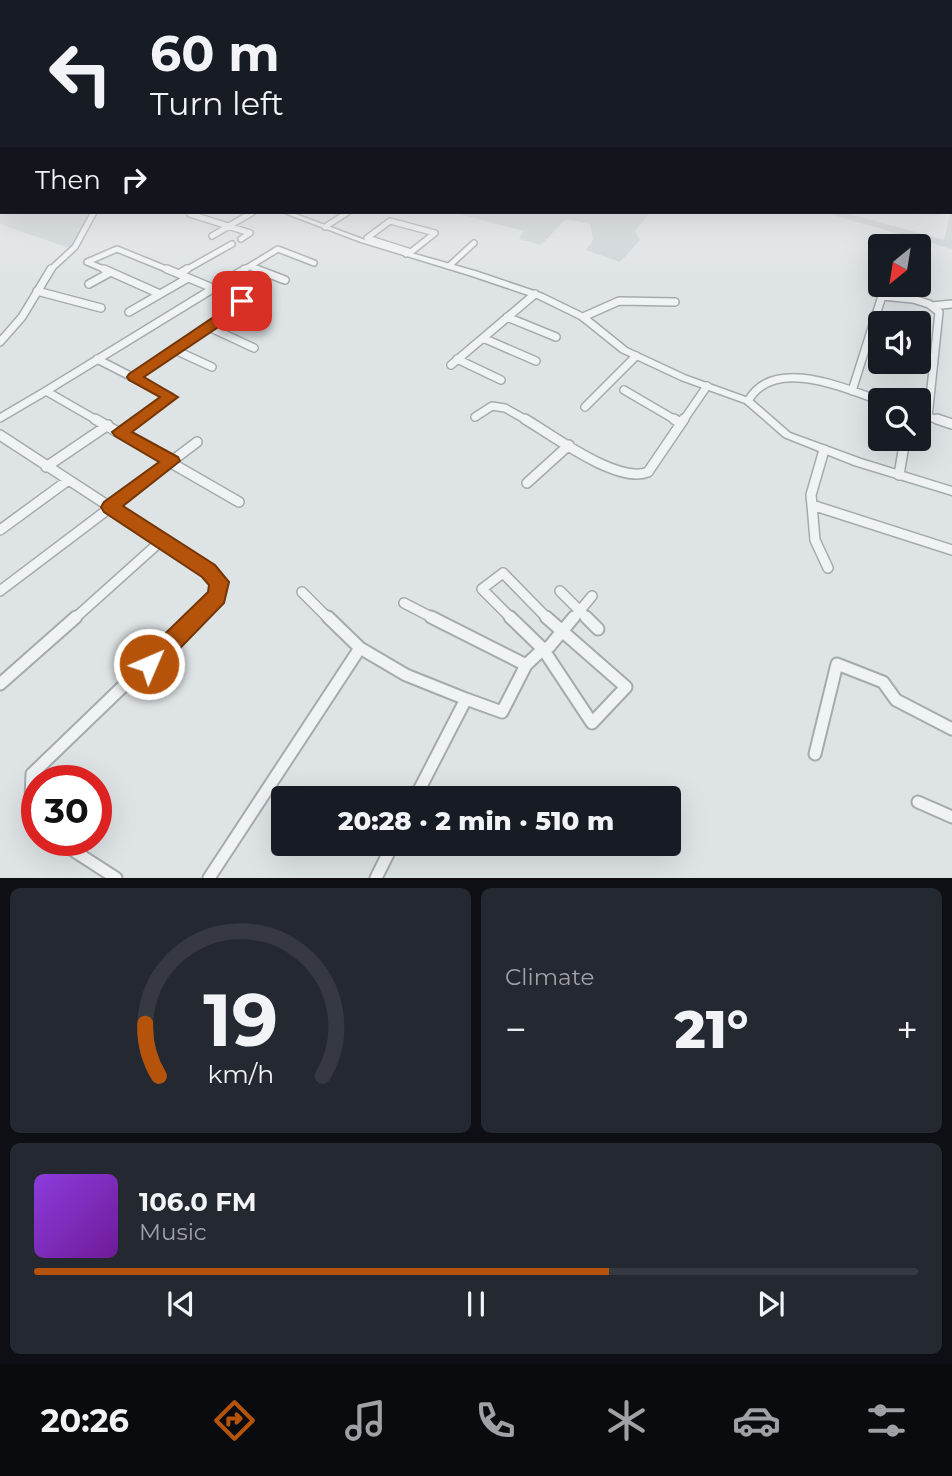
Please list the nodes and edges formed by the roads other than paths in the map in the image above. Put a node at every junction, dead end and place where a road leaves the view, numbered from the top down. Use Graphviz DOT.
graph roads {
  1 [pos="93,214"];
  2 [pos="190,214"];
  3 [pos="250,214"];
  4 [pos="290,214"];
  5 [pos="345,214"];
  6 [pos="229,226"];
  7 [pos="325,227"];
  8 [pos="212,236"];
  9 [pos="241,239"];
  10 [pos="365,240"];
  11 [pos="474,243"];
  12 [pos="232,244"];
  13 [pos="408,253"];
  14 [pos="314,263"];
  15 [pos="449,266"];
  16 [pos="250,267"];
  17 [pos="109,273"];
  18 [pos="179,274"];
  19 [pos="188,278"];
  20 [pos="285,280"];
  21 [pos="89,284"];
  22 [pos="214,288"];
  23 [pos="37,291"];
  24 [pos="160,294"];
  25 [pos="535,294"];
  26 [pos="675,302"];
  27 [pos="952,304"];
  28 [pos="240,306"];
  29 [pos="932,306"];
  30 [pos="101,308"];
  31 [pos="129,312"];
  32 [pos="257,313"];
  33 [pos="508,317"];
  34 [pos="583,317"];
  35 [pos="209,327"];
  36 [pos="556,337"];
  37 [pos="484,338"];
  38 [pos="0,342"];
  39 [pos="254,348"];
  40 [pos="175,350"];
  41 [pos="636,356"];
  42 [pos="97,359"];
  43 [pos="536,361"];
  44 [pos="212,367"];
  45 [pos="134,377"];
  46 [pos="501,380"];
  47 [pos="707,386"];
  48 [pos="927,388"];
  49 [pos="624,390"];
  50 [pos="46,391"];
  51 [pos="852,391"];
  52 [pos="868,397"];
  53 [pos="748,401"];
  54 [pos="585,407"];
  55 [pos="475,417"];
  56 [pos="931,417"];
  57 [pos="0,418"];
  58 [pos="680,423"];
  59 [pos="952,424"];
  60 [pos="108,425"];
  61 [pos="120,432"];
  62 [pos="0,435"];
  63 [pos="197,442"];
  64 [pos="569,445"];
  65 [pos="824,450"];
  66 [pos="903,451"];
  67 [pos="172,461"];
  68 [pos="47,467"];
  69 [pos="898,475"];
  70 [pos="67,481"];
  71 [pos="527,483"];
  72 [pos="952,491"];
  73 [pos="239,502"];
  74 [pos="812,505"];
  75 [pos="110,507"];
  76 [pos="1,527"];
  77 [pos="162,540"];
  78 [pos="952,550"];
  79 [pos="828,568"];
  80 [pos="0,591"];
  81 [pos="560,591"];
  82 [pos="302,592"];
  83 [pos="592,596"];
  84 [pos="404,603"];
  85 [pos="580,610"];
  86 [pos="598,629"];
  87 [pos="562,633"];
  88 [pos="360,648"];
  89 [pos="543,649"];
  90 [pos="526,665"];
  91 [pos="0,684"];
  92 [pos="466,699"];
  93 [pos="952,729"];
  94 [pos="815,754"];
  95 [pos="41,765"];
  96 [pos="421,786"];
  97 [pos="918,802"];
  98 [pos="952,817"];
  99 [pos="83,856"];
  100 [pos="387,856"];
  101 [pos="116,877"];
  102 [pos="209,877"];
  103 [pos="376,877"];
  1 -- 23 [label="street"];
  2 -- 6 [label="street"];
  3 -- 6 [label="street"];
  4 -- 7 [label="street"];
  5 -- 7 [label="street"];
  6 -- 8 [label="street"];
  6 -- 9 [label="street"];
  7 -- 10 [label="street"];
  10 -- 13 [label="street"];
  10 -- 13 [label="street"];
  11 -- 15 [label="street"];
  12 -- 18 [label="street"];
  13 -- 15 [label="street"];
  14 -- 16 [label="street"];
  15 -- 25 [label="street"];
  16 -- 20 [label="street"];
  16 -- 22 [label="street"];
  17 -- 18 [label="street"];
  17 -- 21 [label="street"];
  17 -- 24 [label="street"];
  18 -- 19 [label="street"];
  19 -- 22 [label="street"];
  19 -- 24 [label="street"];
  22 -- 28 [label="street"];
  22 -- 42 [label="street"];
  23 -- 30 [label="street"];
  23 -- 38 [label="street"];
  24 -- 31 [label="street"];
  25 -- 33 [label="street"];
  25 -- 34 [label="street"];
  26 -- 34 [label="street"];
  27 -- 29 [label="street"];
  28 -- 32 [label="street"];
  28 -- 35 [label="street"];
  29 -- 48 [label="street"];
  29 -- 51 [label="street"];
  33 -- 36 [label="street"];
  33 -- 37 [label="street"];
  34 -- 41 [label="street"];
  35 -- 39 [label="street"];
  35 -- 40 [label="street"];
  37 -- 43 [label="street"];
  37 -- 46 [label="street"];
  40 -- 44 [label="street"];
  40 -- 45 [label="street"];
  41 -- 47 [label="street"];
  41 -- 54 [label="street"];
  42 -- 45 [label="street"];
  42 -- 50 [label="street"];
  45 -- 61 [label="street"];
  47 -- 53 [label="street"];
  47 -- 58 [label="street"];
  49 -- 58 [label="street"];
  50 -- 57 [label="street"];
  50 -- 60 [label="street"];
  51 -- 52 [label="street"];
  51 -- 53 [label="street"];
  53 -- 65 [label="street"];
  55 -- 64 [label="street"];
  56 -- 59 [label="street"];
  58 -- 64 [label="street"];
  60 -- 61 [label="street"];
  60 -- 68 [label="street"];
  61 -- 67 [label="street"];
  62 -- 68 [label="street"];
  63 -- 67 [label="street"];
  64 -- 71 [label="street"];
  65 -- 69 [label="street"];
  65 -- 74 [label="street"];
  66 -- 69 [label="street"];
  67 -- 73 [label="street"];
  67 -- 75 [label="street"];
  68 -- 70 [label="street"];
  69 -- 72 [label="street"];
  70 -- 75 [label="street"];
  70 -- 76 [label="street"];
  74 -- 78 [label="street"];
  74 -- 79 [label="street"];
  75 -- 77 [label="street"];
  75 -- 80 [label="street"];
  77 -- 91 [label="street"];
  77 -- 95 [label="street"];
  81 -- 85 [label="street"];
  82 -- 88 [label="street"];
  83 -- 85 [label="street"];
  84 -- 90 [label="street"];
  85 -- 86 [label="street"];
  85 -- 87 [label="street"];
  87 -- 89 [label="street"];
  87 -- 89 [label="street"];
  87 -- 89 [label="street"];
  88 -- 92 [label="street"];
  88 -- 102 [label="street"];
  89 -- 90 [label="street"];
  90 -- 92 [label="street"];
  92 -- 96 [label="street"];
  93 -- 94 [label="street"];
  97 -- 98 [label="street"];
  99 -- 101 [label="street"];
  100 -- 103 [label="street"];
}
